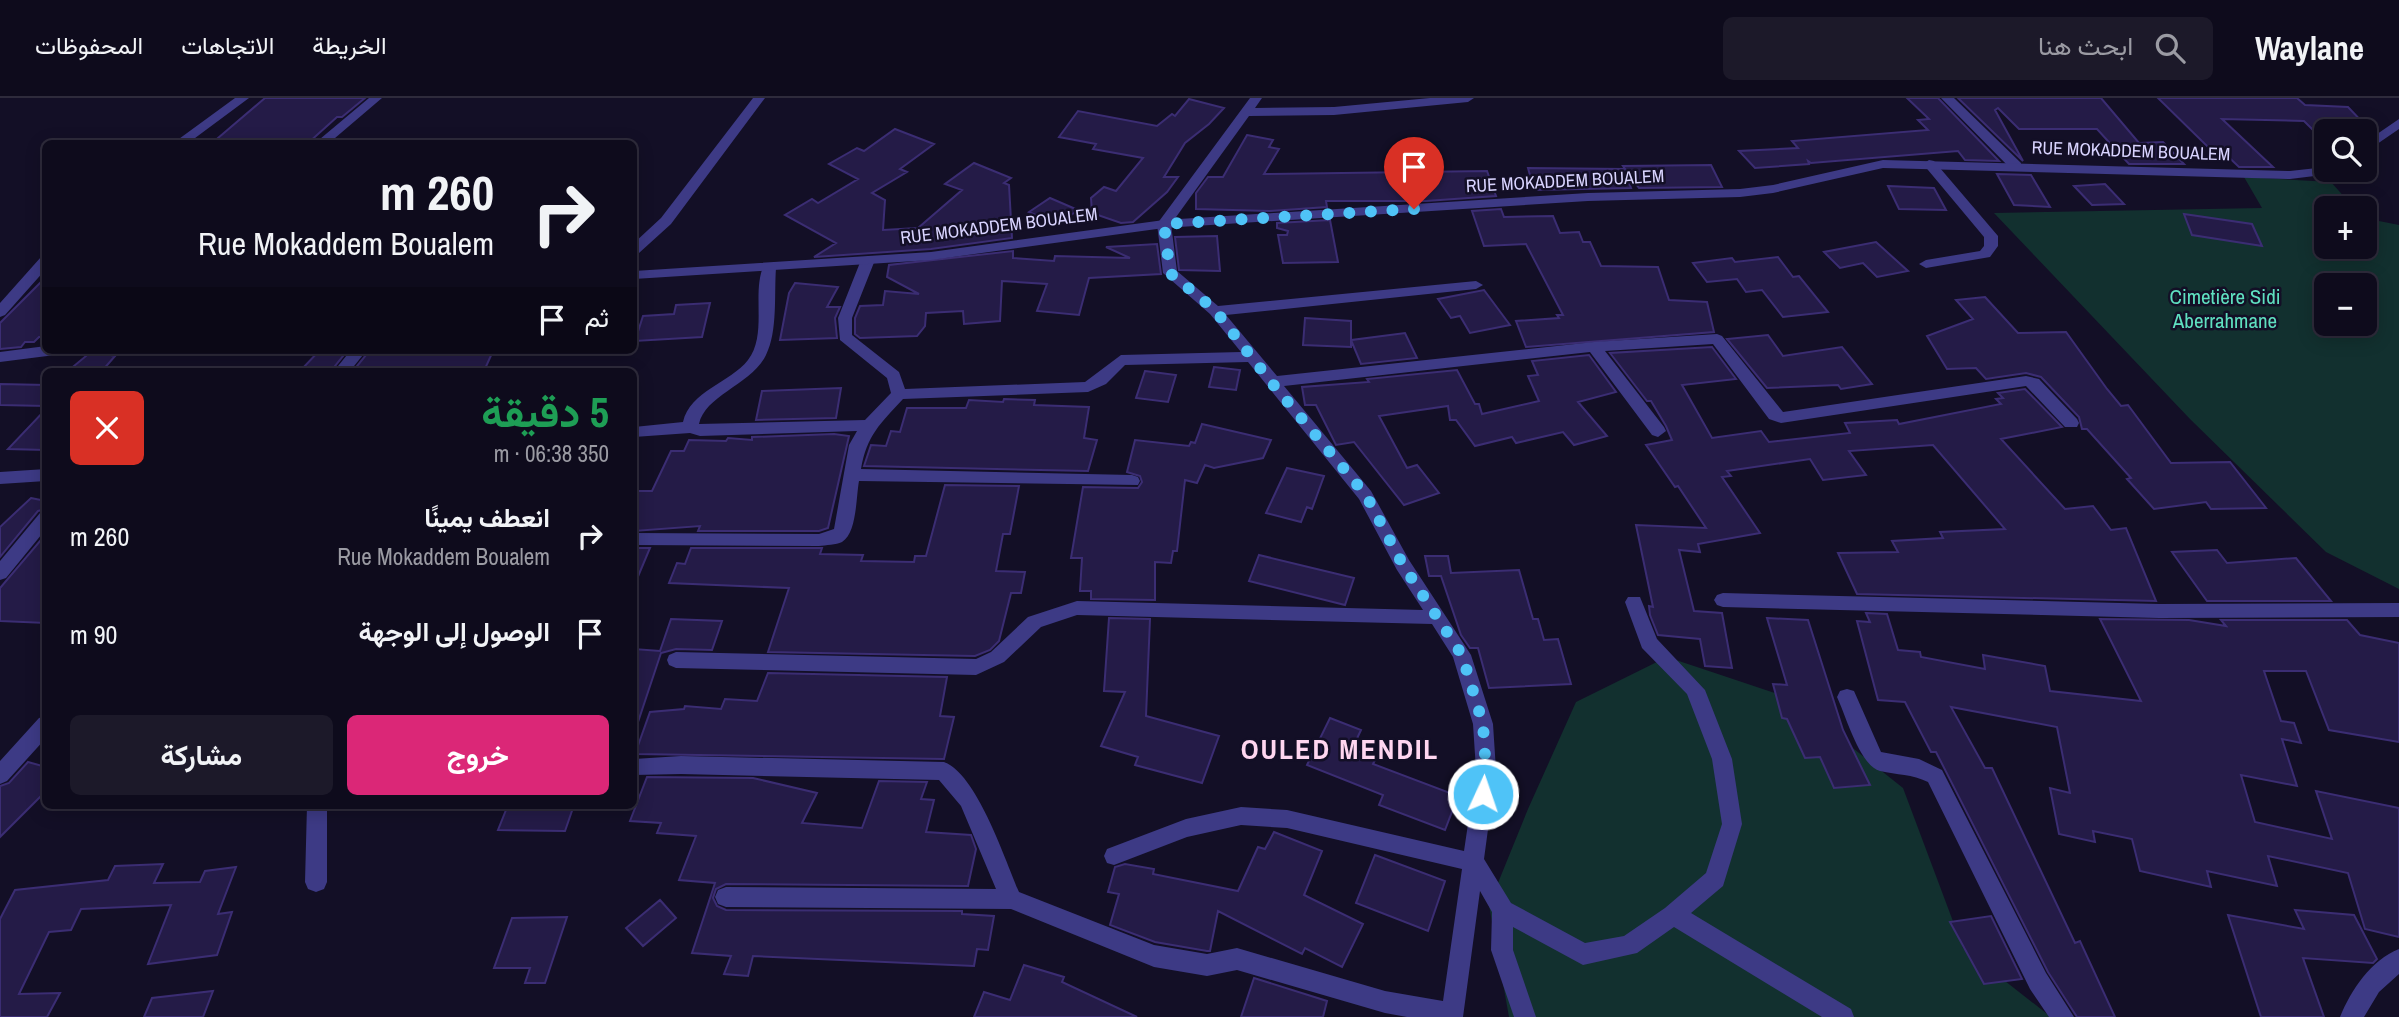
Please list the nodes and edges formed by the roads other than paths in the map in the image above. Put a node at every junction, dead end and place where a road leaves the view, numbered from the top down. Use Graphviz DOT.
graph roads {
  1 [pos="243,98"];
  2 [pos="376,98"];
  3 [pos="759,98"];
  4 [pos="1256,98"];
  5 [pos="1468,98"];
  6 [pos="1947,98"];
  7 [pos="1248,112"];
  8 [pos="2399,124"];
  9 [pos="184,140"];
  10 [pos="325,140"];
  11 [pos="2377,140"];
  12 [pos="1929,163"];
  13 [pos="2016,166"];
  14 [pos="2314,172"];
  15 [pos="1164,224"];
  16 [pos="637,247"];
  17 [pos="868,260"];
  18 [pos="1927,264"];
  19 [pos="42,265"];
  20 [pos="769,268"];
  21 [pos="637,275"];
  22 [pos="1476,285"];
  23 [pos="1215,310"];
  24 [pos="0,312"];
  25 [pos="1594,346"];
  26 [pos="42,352"];
  27 [pos="356,354"];
  28 [pos="0,357"];
  29 [pos="1254,357"];
  30 [pos="344,368"];
  31 [pos="1271,382"];
  32 [pos="899,394"];
  33 [pos="2071,423"];
  34 [pos="869,425"];
  35 [pos="690,427"];
  36 [pos="1658,431"];
  37 [pos="637,432"];
  38 [pos="42,475"];
  39 [pos="852,475"];
  40 [pos="0,478"];
  41 [pos="1132,481"];
  42 [pos="42,522"];
  43 [pos="637,539"];
  44 [pos="0,573"];
  45 [pos="1723,600"];
  46 [pos="1634,603"];
  47 [pos="2399,610"];
  48 [pos="1436,617"];
  49 [pos="676,660"];
  50 [pos="1847,698"];
  51 [pos="42,728"];
  52 [pos="637,767"];
  53 [pos="0,775"];
  54 [pos="317,809"];
  55 [pos="1114,856"];
  56 [pos="1475,863"];
  57 [pos="316,882"];
  58 [pos="726,897"];
  59 [pos="1011,899"];
  60 [pos="1503,910"];
  61 [pos="1673,915"];
  62 [pos="2399,960"];
  63 [pos="1453,1015"];
  64 [pos="1525,1017"];
  65 [pos="1843,1017"];
  66 [pos="2063,1017"];
  67 [pos="2351,1017"];
  1 -- 9 [label="street"];
  2 -- 10 [label="street"];
  3 -- 16 [label="street"];
  4 -- 7 [label="street"];
  5 -- 7 [label="street"];
  6 -- 13 [label="street"];
  7 -- 15 [label="street"];
  8 -- 11 [label="street"];
  12 -- 13 [label="street, RUE MOKADDEM BOUALEM"];
  12 -- 15 [label="street, RUE MOKADDEM BOUALEM"];
  12 -- 18 [label="street"];
  13 -- 14 [label="street, RUE MOKADDEM BOUALEM"];
  15 -- 17 [label="street, RUE MOKADDEM BOUALEM"];
  15 -- 23 [label="street"];
  17 -- 20 [label="street, RUE MOKADDEM BOUALEM"];
  17 -- 32 [label="street"];
  19 -- 24 [label="street"];
  20 -- 21 [label="street, RUE MOKADDEM BOUALEM"];
  20 -- 35 [label="street"];
  22 -- 23 [label="street"];
  23 -- 29 [label="street"];
  25 -- 31 [label="street"];
  25 -- 33 [label="street"];
  25 -- 36 [label="street"];
  26 -- 28 [label="street"];
  27 -- 30 [label="street"];
  29 -- 31 [label="street"];
  29 -- 32 [label="street"];
  31 -- 48 [label="street"];
  32 -- 34 [label="street"];
  34 -- 35 [label="street"];
  34 -- 39 [label="street"];
  35 -- 37 [label="street"];
  38 -- 40 [label="street"];
  39 -- 41 [label="street"];
  39 -- 43 [label="street"];
  42 -- 44 [label="street"];
  45 -- 47 [label="street"];
  46 -- 61 [label="street"];
  48 -- 49 [label="street"];
  48 -- 56 [label="street"];
  50 -- 66 [label="street"];
  51 -- 53 [label="street"];
  52 -- 59 [label="street"];
  54 -- 57 [label="street"];
  55 -- 56 [label="street"];
  56 -- 60 [label="street"];
  56 -- 63 [label="street"];
  58 -- 59 [label="street"];
  59 -- 63 [label="street"];
  60 -- 61 [label="street"];
  60 -- 64 [label="street"];
  61 -- 65 [label="street"];
  62 -- 67 [label="street"];
}
